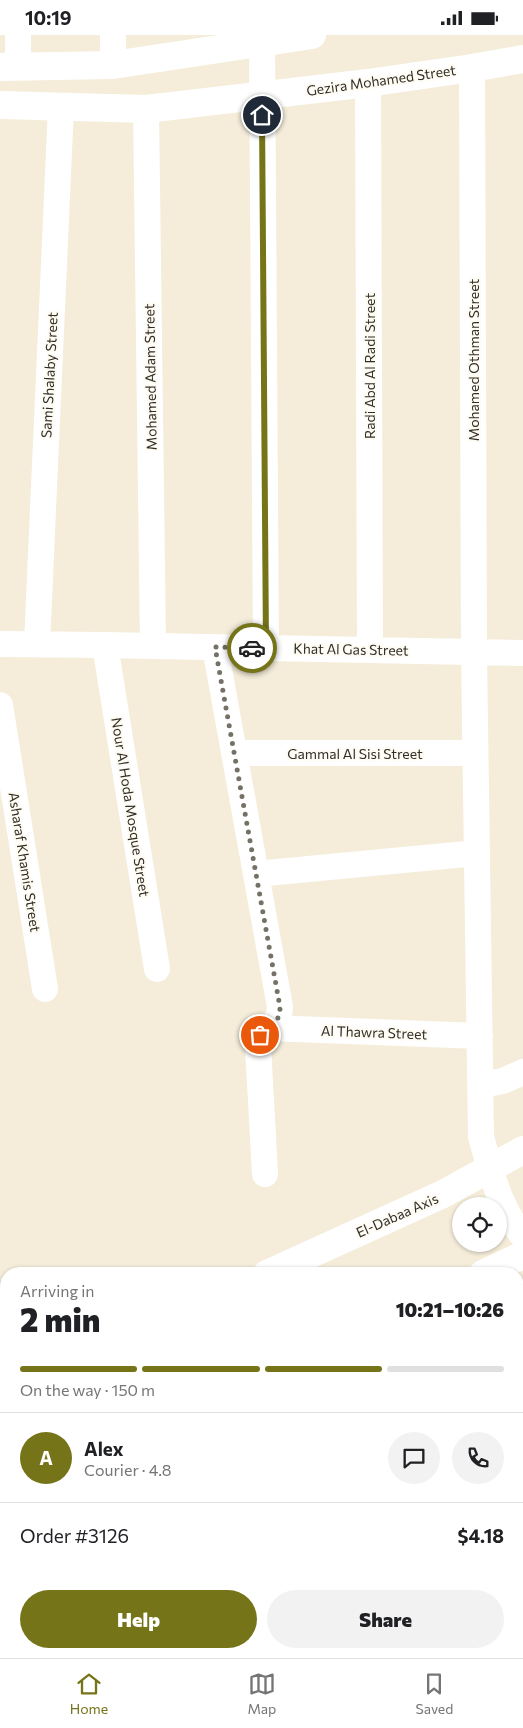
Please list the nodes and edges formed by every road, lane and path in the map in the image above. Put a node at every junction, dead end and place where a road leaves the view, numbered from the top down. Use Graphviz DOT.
graph roads {
  1 [pos="18,35"];
  2 [pos="113,35"];
  3 [pos="312,35"];
  4 [pos="262,44"];
  5 [pos="523,59"];
  6 [pos="113,65"];
  7 [pos="9,67"];
  8 [pos="472,68"];
  9 [pos="368,83"];
  10 [pos="262,96"];
  11 [pos="0,105"];
  12 [pos="61,107"];
  13 [pos="146,109"];
  14 [pos="0,644"];
  15 [pos="37,644"];
  16 [pos="105,645"];
  17 [pos="153,646"];
  18 [pos="215,647"];
  19 [pos="266,648"];
  20 [pos="370,650"];
  21 [pos="474,652"];
  22 [pos="523,653"];
  23 [pos="0,705"];
  24 [pos="234,753"];
  25 [pos="476,753"];
  26 [pos="477,853"];
  27 [pos="256,874"];
  28 [pos="157,969"];
  29 [pos="45,989"];
  30 [pos="269,1028"];
  31 [pos="480,1036"];
  32 [pos="523,1072"];
  33 [pos="481,1085"];
  34 [pos="523,1150"];
  35 [pos="265,1174"];
  36 [pos="523,1235"];
  37 [pos="523,1255"];
  38 [pos="283,1267"];
  39 [pos="498,1267"];
  1 -- 7 [label="street"];
  2 -- 6 [label="street"];
  3 -- 4 [label="main road"];
  4 -- 6 [label="main road"];
  4 -- 10 [label="street"];
  5 -- 8 [label="main road, Gezira Mohamed Street"];
  6 -- 7 [label="main road"];
  8 -- 9 [label="main road, Gezira Mohamed Street"];
  8 -- 21 [label="street, Mohamed Othman Street"];
  9 -- 10 [label="main road, Gezira Mohamed Street"];
  9 -- 20 [label="street, Radi Abd Al Radi Street"];
  10 -- 13 [label="main road, Gezira Mohamed Street"];
  10 -- 19 [label="street"];
  11 -- 12 [label="main road, Gezira Mohamed Street"];
  12 -- 13 [label="main road, Gezira Mohamed Street"];
  12 -- 15 [label="street, Sami Shalaby Street"];
  13 -- 17 [label="street, Mohamed Adam Street"];
  14 -- 15 [label="street, Khat Al Gas Street"];
  15 -- 16 [label="street, Khat Al Gas Street"];
  16 -- 17 [label="street, Khat Al Gas Street"];
  16 -- 28 [label="street, Nour Al Hoda Mosque Street"];
  17 -- 18 [label="street, Khat Al Gas Street"];
  18 -- 19 [label="street, Khat Al Gas Street"];
  18 -- 24 [label="street"];
  19 -- 20 [label="street, Khat Al Gas Street"];
  20 -- 21 [label="street, Khat Al Gas Street"];
  21 -- 22 [label="street, Khat Al Gas Street"];
  21 -- 25 [label="street, Mohamed Othman Street"];
  23 -- 29 [label="street, Asharaf Khamis Street"];
  24 -- 25 [label="street, Gammal Al Sisi Street"];
  24 -- 27 [label="street"];
  25 -- 26 [label="street, Mohamed Othman Street"];
  26 -- 27 [label="street"];
  26 -- 31 [label="street, Mohamed Othman Street"];
  27 -- 30 [label="street"];
  30 -- 31 [label="street, Al Thawra Street"];
  30 -- 35 [label="street"];
  31 -- 33 [label="street, Mohamed Othman Street"];
  32 -- 33 [label="street"];
  33 -- 36 [label="street, Mohamed Othman Street"];
  34 -- 38 [label="main road, El-Dabaa Axis"];
  37 -- 39 [label="main road"];
}
